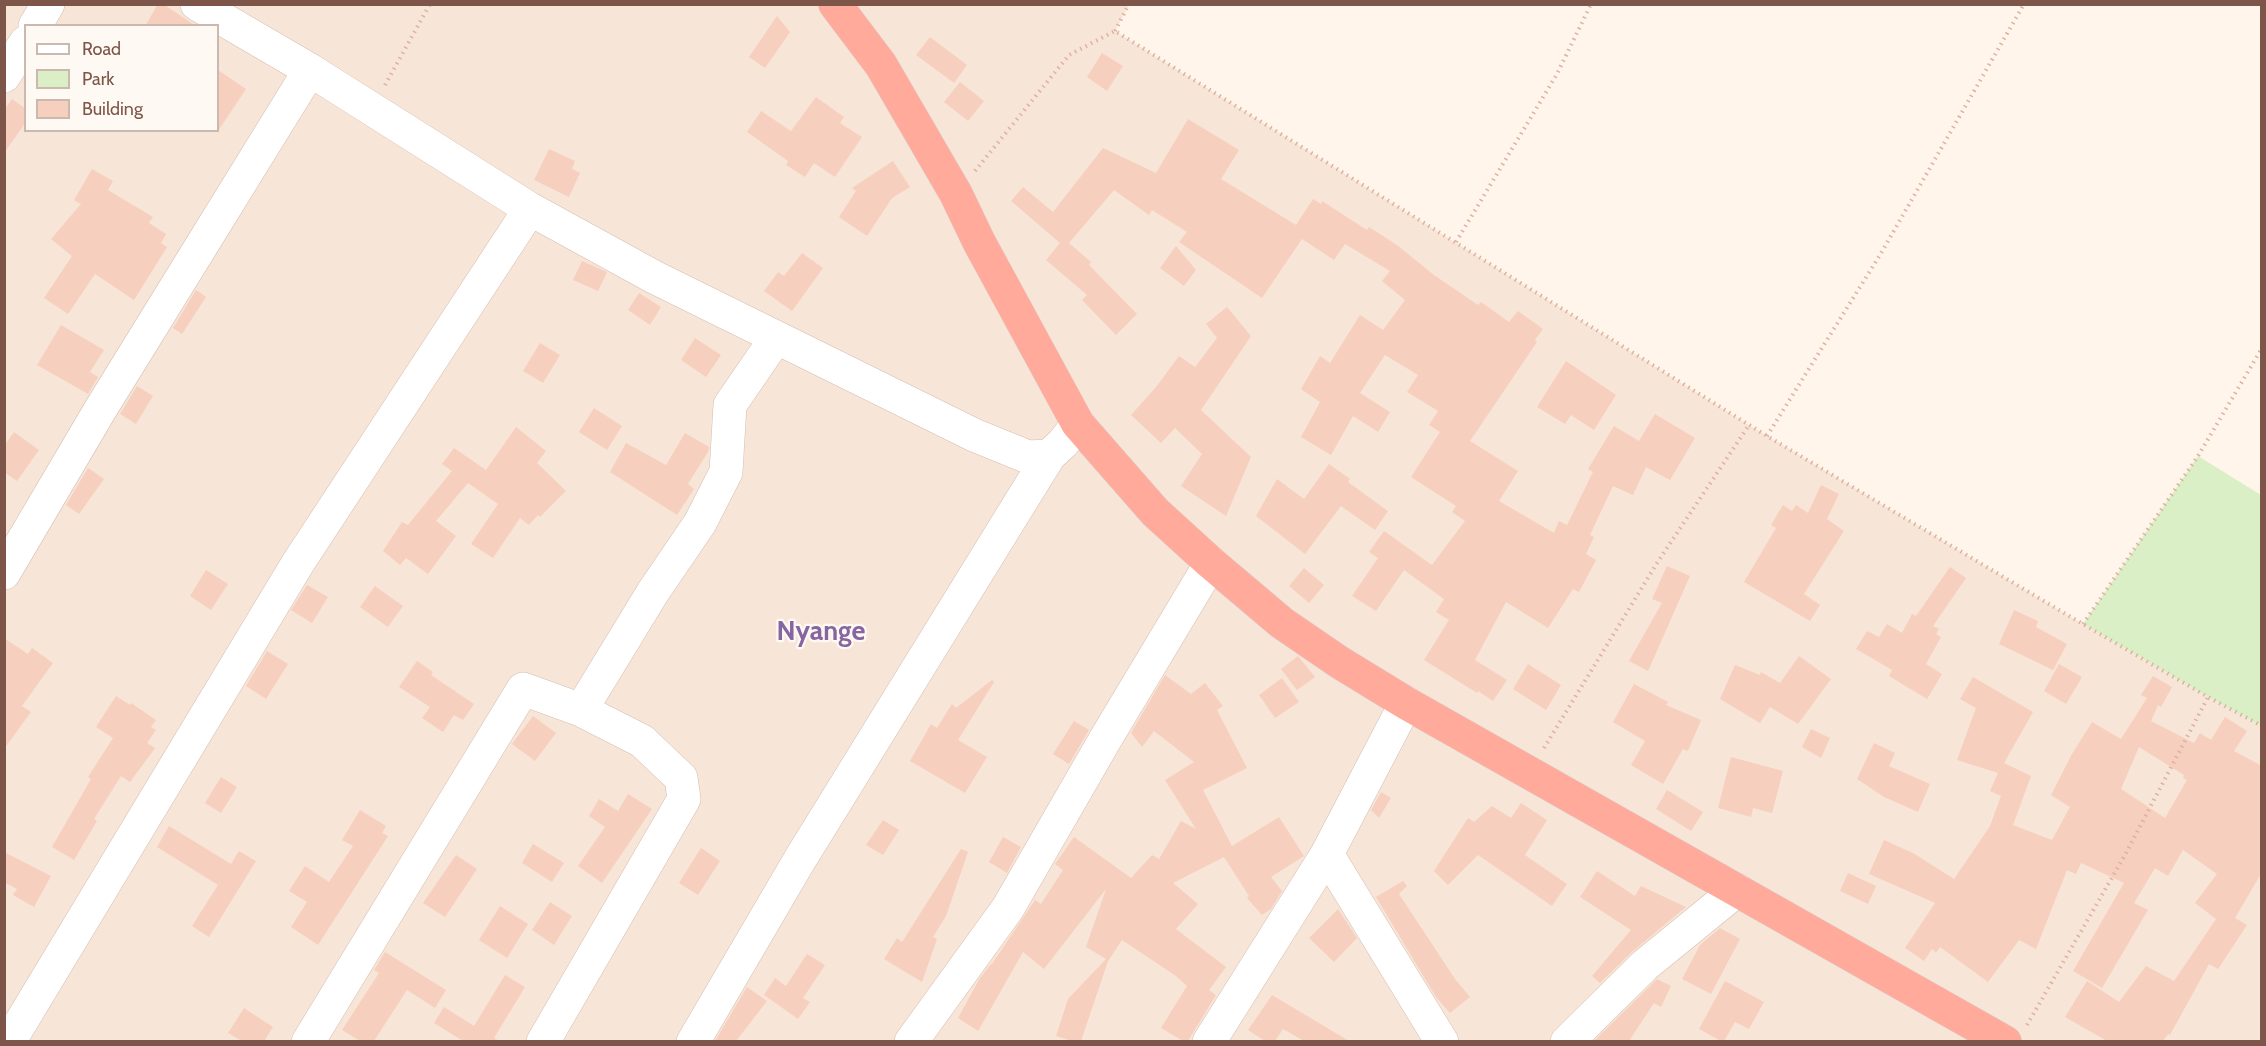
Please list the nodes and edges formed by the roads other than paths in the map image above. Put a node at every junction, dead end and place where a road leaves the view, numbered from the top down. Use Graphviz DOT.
graph roads {
  1 [pos="48,4"];
  2 [pos="197,4"];
  3 [pos="836,4"];
  4 [pos="37,24"];
  5 [pos="24,45"];
  6 [pos="310,70"];
  7 [pos="4,76"];
  8 [pos="530,209"];
  9 [pos="776,338"];
  10 [pos="1078,424"];
  11 [pos="1049,456"];
  12 [pos="1211,563"];
  13 [pos="4,573"];
  14 [pos="1406,703"];
  15 [pos="581,710"];
  16 [pos="1327,854"];
  17 [pos="1737,890"];
  18 [pos="2014,1037"];
  19 [pos="9,1041"];
  20 [pos="308,1041"];
  21 [pos="543,1041"];
  22 [pos="693,1041"];
  23 [pos="911,1041"];
  24 [pos="1209,1041"];
  25 [pos="1442,1041"];
  26 [pos="1567,1041"];
  1 -- 4 [label="street"];
  2 -- 6 [label="street"];
  3 -- 10 [label="highway"];
  5 -- 7 [label="street"];
  6 -- 8 [label="street"];
  6 -- 13 [label="street"];
  8 -- 9 [label="street"];
  8 -- 19 [label="street"];
  9 -- 11 [label="street"];
  9 -- 15 [label="street"];
  10 -- 11 [label="street"];
  10 -- 12 [label="highway"];
  11 -- 22 [label="street"];
  12 -- 14 [label="highway"];
  12 -- 23 [label="street"];
  14 -- 16 [label="street"];
  14 -- 17 [label="highway"];
  15 -- 20 [label="street"];
  15 -- 21 [label="street"];
  16 -- 24 [label="street"];
  16 -- 25 [label="street"];
  17 -- 18 [label="highway"];
  17 -- 26 [label="street"];
}
